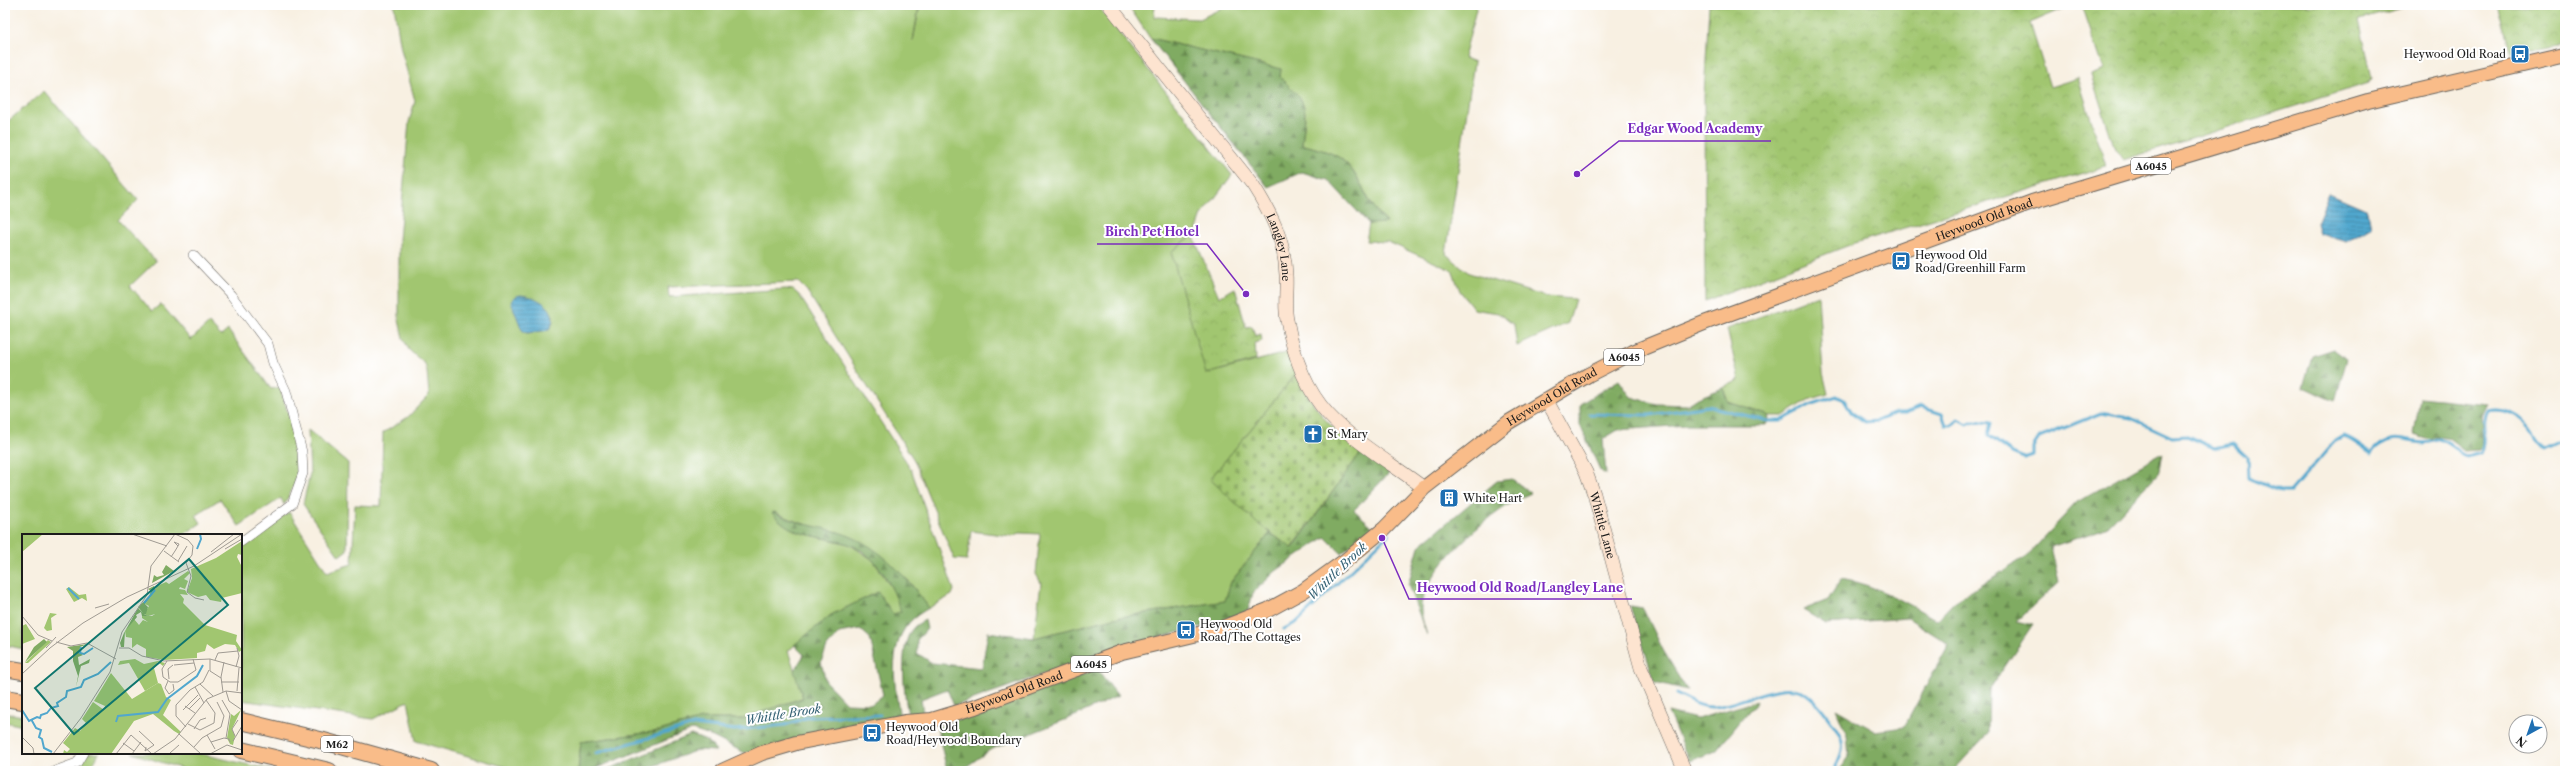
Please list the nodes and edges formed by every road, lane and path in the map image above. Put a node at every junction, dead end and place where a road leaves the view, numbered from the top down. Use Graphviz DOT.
graph roads {
  1 [pos="1109,5"];
  2 [pos="2565,55"];
  3 [pos="194,255"];
  4 [pos="1546,399"];
  5 [pos="1424,488"];
  6 [pos="242,541"];
  7 [pos="5,668"];
  8 [pos="22,671"];
  9 [pos="5,698"];
  10 [pos="22,701"];
  11 [pos="242,721"];
  12 [pos="242,750"];
  13 [pos="82,754"];
  14 [pos="55,771"];
  15 [pos="329,771"];
  16 [pos="431,771"];
  17 [pos="722,771"];
  18 [pos="1685,771"];
  1 -- 5 [label="street, Langley Lane"];
  2 -- 4 [label="main road, Heywood Old Road / A6045"];
  3 -- 6 [label="street"];
  4 -- 5 [label="main road, Heywood Old Road / A6045"];
  4 -- 18 [label="street, Whittle Lane"];
  5 -- 17 [label="main road, Heywood Old Road / A6045"];
  7 -- 8 [label="highway"];
  9 -- 10 [label="highway"];
  11 -- 16 [label="highway, M62"];
  12 -- 15 [label="highway, M62"];
  13 -- 14 [label="street"];
}
